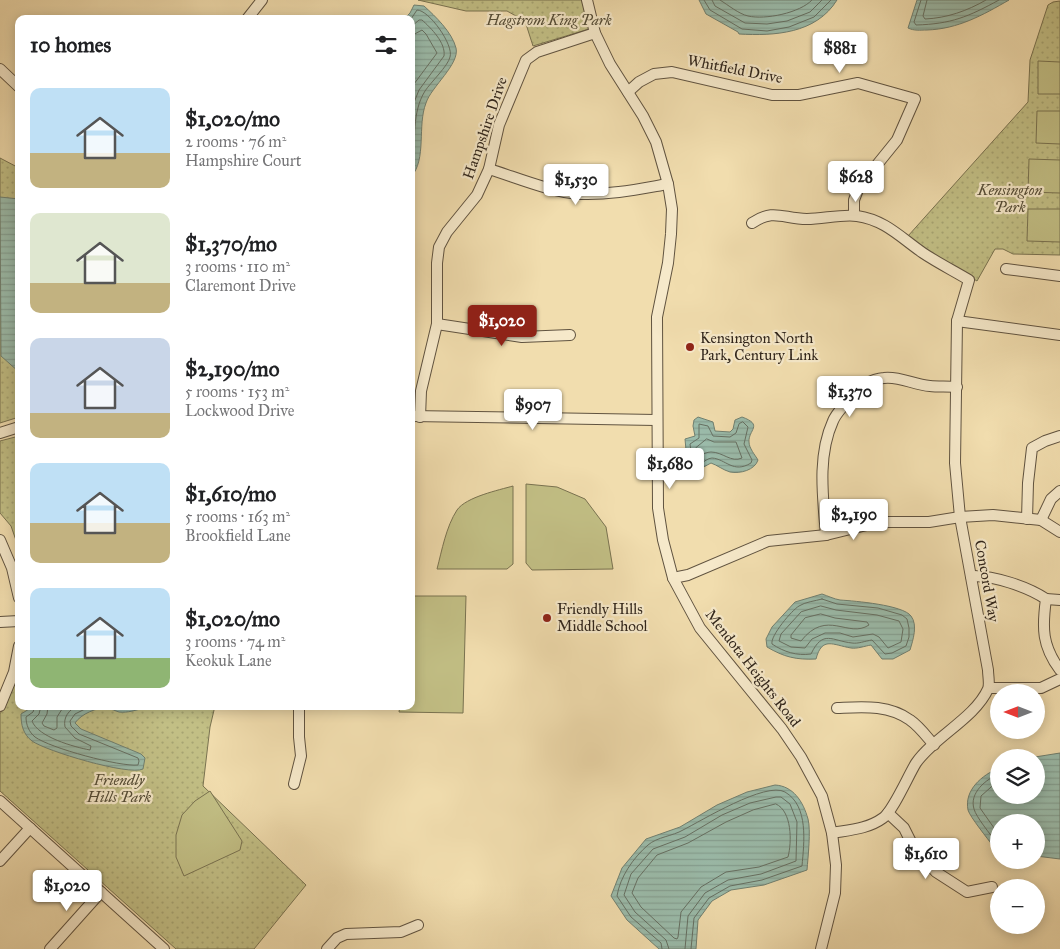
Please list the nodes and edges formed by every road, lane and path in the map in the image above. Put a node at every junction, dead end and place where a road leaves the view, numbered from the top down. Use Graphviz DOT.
graph roads {
  1 [pos="262,0"];
  2 [pos="587,0"];
  3 [pos="250,15"];
  4 [pos="595,33"];
  5 [pos="0,69"];
  6 [pos="15,83"];
  7 [pos="628,92"];
  8 [pos="489,168"];
  9 [pos="668,184"];
  10 [pos="854,215"];
  11 [pos="752,223"];
  12 [pos="1006,269"];
  13 [pos="1060,276"];
  14 [pos="957,321"];
  15 [pos="437,324"];
  16 [pos="570,335"];
  17 [pos="1060,335"];
  18 [pos="957,387"];
  19 [pos="416,417"];
  20 [pos="656,420"];
  21 [pos="15,428"];
  22 [pos="0,433"];
  23 [pos="1060,436"];
  24 [pos="1060,491"];
  25 [pos="960,517"];
  26 [pos="1027,519"];
  27 [pos="1041,520"];
  28 [pos="1060,532"];
  29 [pos="826,535"];
  30 [pos="0,540"];
  31 [pos="971,576"];
  32 [pos="673,578"];
  33 [pos="15,581"];
  34 [pos="1046,599"];
  35 [pos="1060,600"];
  36 [pos="15,621"];
  37 [pos="0,622"];
  38 [pos="15,667"];
  39 [pos="1060,670"];
  40 [pos="1060,679"];
  41 [pos="989,688"];
  42 [pos="0,706"];
  43 [pos="837,708"];
  44 [pos="299,710"];
  45 [pos="934,745"];
  46 [pos="294,784"];
  47 [pos="0,801"];
  48 [pos="888,813"];
  49 [pos="30,828"];
  50 [pos="832,833"];
  51 [pos="0,861"];
  52 [pos="990,887"];
  53 [pos="101,892"];
  54 [pos="418,925"];
  55 [pos="50,949"];
  56 [pos="164,949"];
  57 [pos="327,949"];
  58 [pos="821,949"];
  1 -- 3 [label="street"];
  2 -- 4 [label="street, Mendota Heights Road"];
  4 -- 7 [label="street, Mendota Heights Road"];
  4 -- 8 [label="street, Hampshire Drive"];
  5 -- 6 [label="street"];
  7 -- 9 [label="street, Mendota Heights Road"];
  7 -- 10 [label="street, Whitfield Drive"];
  8 -- 9 [label="street"];
  8 -- 15 [label="street, Hampshire Drive"];
  9 -- 20 [label="street, Mendota Heights Road"];
  10 -- 11 [label="street"];
  10 -- 14 [label="street, Concord Way"];
  12 -- 13 [label="street"];
  14 -- 17 [label="street"];
  14 -- 18 [label="street, Concord Way"];
  15 -- 16 [label="street"];
  15 -- 19 [label="street, Hampshire Drive"];
  18 -- 25 [label="street, Concord Way"];
  18 -- 29 [label="street"];
  19 -- 20 [label="street"];
  20 -- 32 [label="street, Mendota Heights Road"];
  21 -- 22 [label="street"];
  23 -- 26 [label="street"];
  24 -- 27 [label="street"];
  25 -- 26 [label="street"];
  25 -- 29 [label="street"];
  25 -- 31 [label="street, Concord Way"];
  26 -- 27 [label="street"];
  27 -- 28 [label="street"];
  29 -- 32 [label="street"];
  30 -- 33 [label="street"];
  31 -- 34 [label="street"];
  31 -- 41 [label="street, Concord Way"];
  32 -- 50 [label="street, Mendota Heights Road"];
  34 -- 35 [label="street"];
  34 -- 39 [label="street"];
  36 -- 37 [label="street"];
  38 -- 42 [label="street"];
  40 -- 41 [label="street"];
  41 -- 45 [label="street"];
  43 -- 45 [label="street"];
  44 -- 46 [label="street"];
  45 -- 48 [label="street"];
  47 -- 49 [label="street"];
  48 -- 50 [label="street"];
  48 -- 52 [label="street"];
  49 -- 51 [label="street"];
  49 -- 53 [label="street"];
  50 -- 58 [label="street, Mendota Heights Road"];
  53 -- 55 [label="street"];
  53 -- 56 [label="street"];
  54 -- 57 [label="street"];
}
